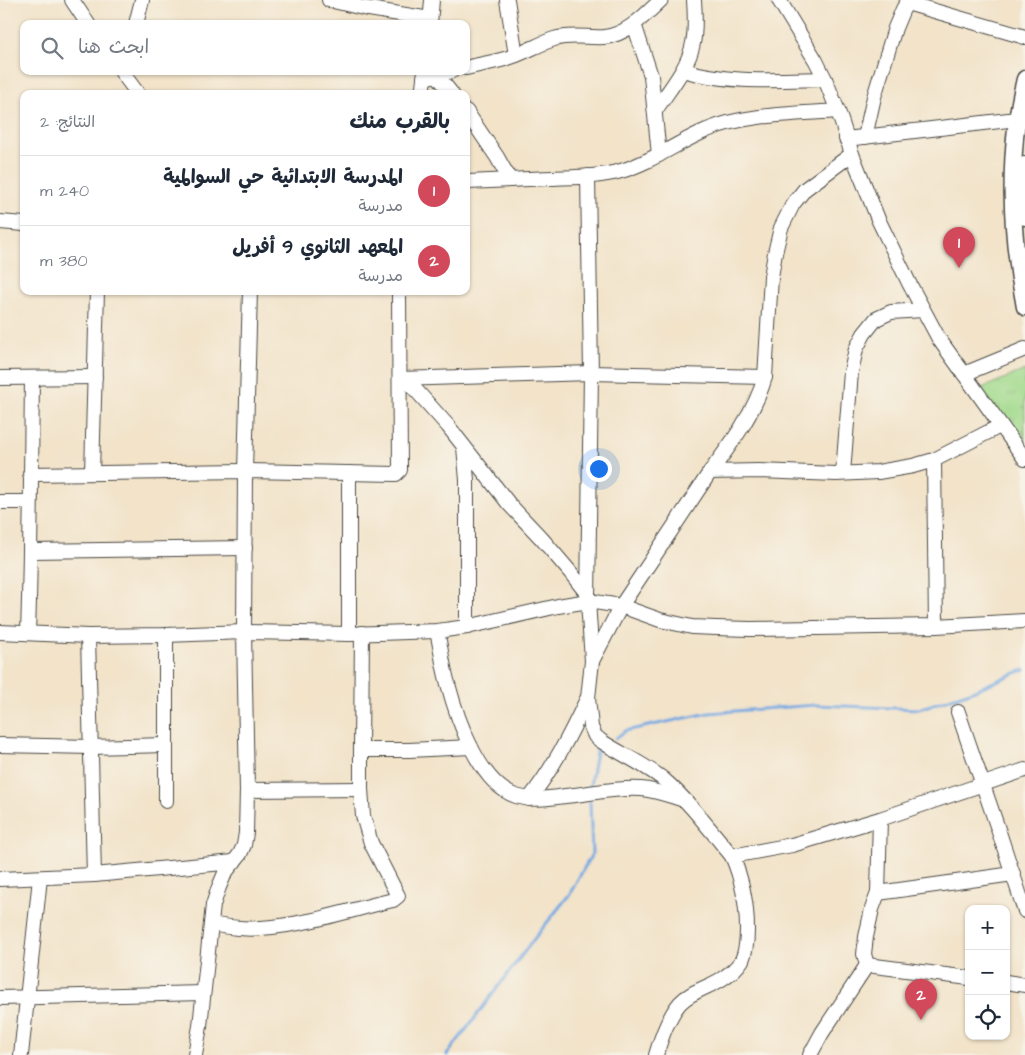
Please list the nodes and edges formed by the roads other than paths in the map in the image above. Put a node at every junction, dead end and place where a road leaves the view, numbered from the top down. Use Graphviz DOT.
graph roads {
  1 [pos="72,0"];
  2 [pos="142,0"];
  3 [pos="329,0"];
  4 [pos="432,0"];
  5 [pos="507,0"];
  6 [pos="661,0"];
  7 [pos="694,0"];
  8 [pos="779,0"];
  9 [pos="908,2"];
  10 [pos="85,20"];
  11 [pos="137,20"];
  12 [pos="425,20"];
  13 [pos="430,20"];
  14 [pos="634,24"];
  15 [pos="1025,37"];
  16 [pos="516,55"];
  17 [pos="470,67"];
  18 [pos="682,70"];
  19 [pos="124,75"];
  20 [pos="429,75"];
  21 [pos="825,79"];
  22 [pos="1025,79"];
  23 [pos="134,90"];
  24 [pos="423,90"];
  25 [pos="447,90"];
  26 [pos="655,111"];
  27 [pos="838,111"];
  28 [pos="470,117"];
  29 [pos="1021,120"];
  30 [pos="865,137"];
  31 [pos="846,140"];
  32 [pos="1025,151"];
  33 [pos="852,154"];
  34 [pos="658,155"];
  35 [pos="588,176"];
  36 [pos="510,180"];
  37 [pos="470,182"];
  38 [pos="1025,202"];
  39 [pos="1025,217"];
  40 [pos="0,222"];
  41 [pos="20,224"];
  42 [pos="97,295"];
  43 [pos="250,295"];
  44 [pos="399,295"];
  45 [pos="1025,307"];
  46 [pos="923,310"];
  47 [pos="1025,349"];
  48 [pos="591,373"];
  49 [pos="964,374"];
  50 [pos="95,377"];
  51 [pos="765,377"];
  52 [pos="0,378"];
  53 [pos="32,378"];
  54 [pos="403,379"];
  55 [pos="1000,426"];
  56 [pos="464,447"];
  57 [pos="1025,459"];
  58 [pos="934,460"];
  59 [pos="245,471"];
  60 [pos="710,472"];
  61 [pos="92,473"];
  62 [pos="349,473"];
  63 [pos="843,473"];
  64 [pos="30,474"];
  65 [pos="0,502"];
  66 [pos="30,502"];
  67 [pos="244,548"];
  68 [pos="31,551"];
  69 [pos="588,598"];
  70 [pos="622,606"];
  71 [pos="1025,621"];
  72 [pos="936,626"];
  73 [pos="467,627"];
  74 [pos="437,631"];
  75 [pos="0,632"];
  76 [pos="244,632"];
  77 [pos="28,633"];
  78 [pos="356,633"];
  79 [pos="166,635"];
  80 [pos="88,636"];
  81 [pos="592,661"];
  82 [pos="588,698"];
  83 [pos="958,712"];
  84 [pos="0,745"];
  85 [pos="166,745"];
  86 [pos="91,747"];
  87 [pos="471,747"];
  88 [pos="361,750"];
  89 [pos="1025,770"];
  90 [pos="983,785"];
  91 [pos="361,789"];
  92 [pos="247,790"];
  93 [pos="529,799"];
  94 [pos="684,800"];
  95 [pos="166,801"];
  96 [pos="880,819"];
  97 [pos="732,856"];
  98 [pos="234,862"];
  99 [pos="1013,874"];
  100 [pos="94,875"];
  101 [pos="40,878"];
  102 [pos="0,879"];
  103 [pos="878,893"];
  104 [pos="1025,911"];
  105 [pos="211,924"];
  106 [pos="866,965"];
  107 [pos="965,977"];
  108 [pos="1010,983"];
  109 [pos="1025,985"];
  110 [pos="203,993"];
  111 [pos="27,997"];
  112 [pos="0,998"];
  113 [pos="21,1055"];
  114 [pos="195,1055"];
  115 [pos="656,1055"];
  116 [pos="810,1055"];
  1 -- 10 [label="street"];
  2 -- 11 [label="street"];
  3 -- 12 [label="street"];
  4 -- 13 [label="street"];
  5 -- 16 [label="street"];
  6 -- 14 [label="street"];
  7 -- 18 [label="street"];
  8 -- 21 [label="street"];
  9 -- 15 [label="street"];
  9 -- 30 [label="street"];
  14 -- 16 [label="street"];
  14 -- 26 [label="street"];
  16 -- 17 [label="street"];
  18 -- 21 [label="street"];
  18 -- 26 [label="street"];
  19 -- 23 [label="street"];
  20 -- 24 [label="street"];
  20 -- 25 [label="street"];
  21 -- 27 [label="street"];
  22 -- 29 [label="main road"];
  26 -- 34 [label="street"];
  27 -- 31 [label="street"];
  27 -- 34 [label="street"];
  28 -- 36 [label="street"];
  29 -- 30 [label="street"];
  29 -- 45 [label="main road"];
  30 -- 31 [label="street"];
  31 -- 33 [label="street"];
  32 -- 38 [label="main road"];
  33 -- 46 [label="street"];
  33 -- 51 [label="street"];
  34 -- 35 [label="street"];
  35 -- 36 [label="street"];
  35 -- 48 [label="street"];
  36 -- 37 [label="street"];
  38 -- 39 [label="main road"];
  40 -- 41 [label="street"];
  42 -- 50 [label="street"];
  43 -- 59 [label="street"];
  44 -- 54 [label="street"];
  46 -- 49 [label="street"];
  46 -- 63 [label="street"];
  47 -- 49 [label="street"];
  48 -- 51 [label="street"];
  48 -- 54 [label="street"];
  48 -- 69 [label="street"];
  49 -- 55 [label="street"];
  50 -- 53 [label="street"];
  50 -- 61 [label="street"];
  51 -- 60 [label="street"];
  52 -- 53 [label="street"];
  53 -- 64 [label="street"];
  54 -- 56 [label="street"];
  54 -- 62 [label="street"];
  55 -- 57 [label="street"];
  55 -- 58 [label="street"];
  56 -- 69 [label="street"];
  56 -- 73 [label="street"];
  58 -- 63 [label="street"];
  58 -- 72 [label="street"];
  59 -- 61 [label="street"];
  59 -- 62 [label="street"];
  59 -- 67 [label="street"];
  60 -- 63 [label="street"];
  60 -- 70 [label="street"];
  61 -- 64 [label="street"];
  62 -- 78 [label="street"];
  64 -- 66 [label="street"];
  65 -- 66 [label="street"];
  66 -- 68 [label="street"];
  67 -- 68 [label="street"];
  67 -- 76 [label="street"];
  68 -- 77 [label="street"];
  69 -- 70 [label="street"];
  69 -- 73 [label="street"];
  69 -- 81 [label="street"];
  70 -- 72 [label="street"];
  70 -- 81 [label="street"];
  71 -- 72 [label="street"];
  73 -- 74 [label="street"];
  74 -- 78 [label="street"];
  74 -- 87 [label="street"];
  75 -- 77 [label="street"];
  76 -- 78 [label="street"];
  76 -- 79 [label="street"];
  76 -- 92 [label="street"];
  77 -- 80 [label="street"];
  78 -- 88 [label="street"];
  79 -- 80 [label="street"];
  79 -- 85 [label="street"];
  80 -- 86 [label="street"];
  81 -- 82 [label="street"];
  82 -- 93 [label="street"];
  82 -- 94 [label="street"];
  83 -- 90 [label="street"];
  84 -- 86 [label="street"];
  85 -- 86 [label="street"];
  85 -- 95 [label="street"];
  86 -- 100 [label="street"];
  87 -- 88 [label="street"];
  87 -- 93 [label="street"];
  88 -- 91 [label="street"];
  89 -- 90 [label="street"];
  90 -- 96 [label="street"];
  90 -- 99 [label="street"];
  91 -- 92 [label="street"];
  91 -- 105 [label="street"];
  92 -- 98 [label="street"];
  93 -- 94 [label="street"];
  94 -- 97 [label="street"];
  96 -- 97 [label="street"];
  96 -- 103 [label="street"];
  97 -- 115 [label="street"];
  98 -- 100 [label="street"];
  98 -- 105 [label="street"];
  99 -- 103 [label="street"];
  99 -- 104 [label="street"];
  100 -- 101 [label="street"];
  101 -- 102 [label="street"];
  101 -- 111 [label="street"];
  103 -- 106 [label="street"];
  105 -- 110 [label="street"];
  106 -- 107 [label="street"];
  106 -- 116 [label="street"];
  108 -- 109 [label="street"];
  110 -- 111 [label="street"];
  110 -- 114 [label="street"];
  111 -- 112 [label="street"];
  111 -- 113 [label="street"];
}
